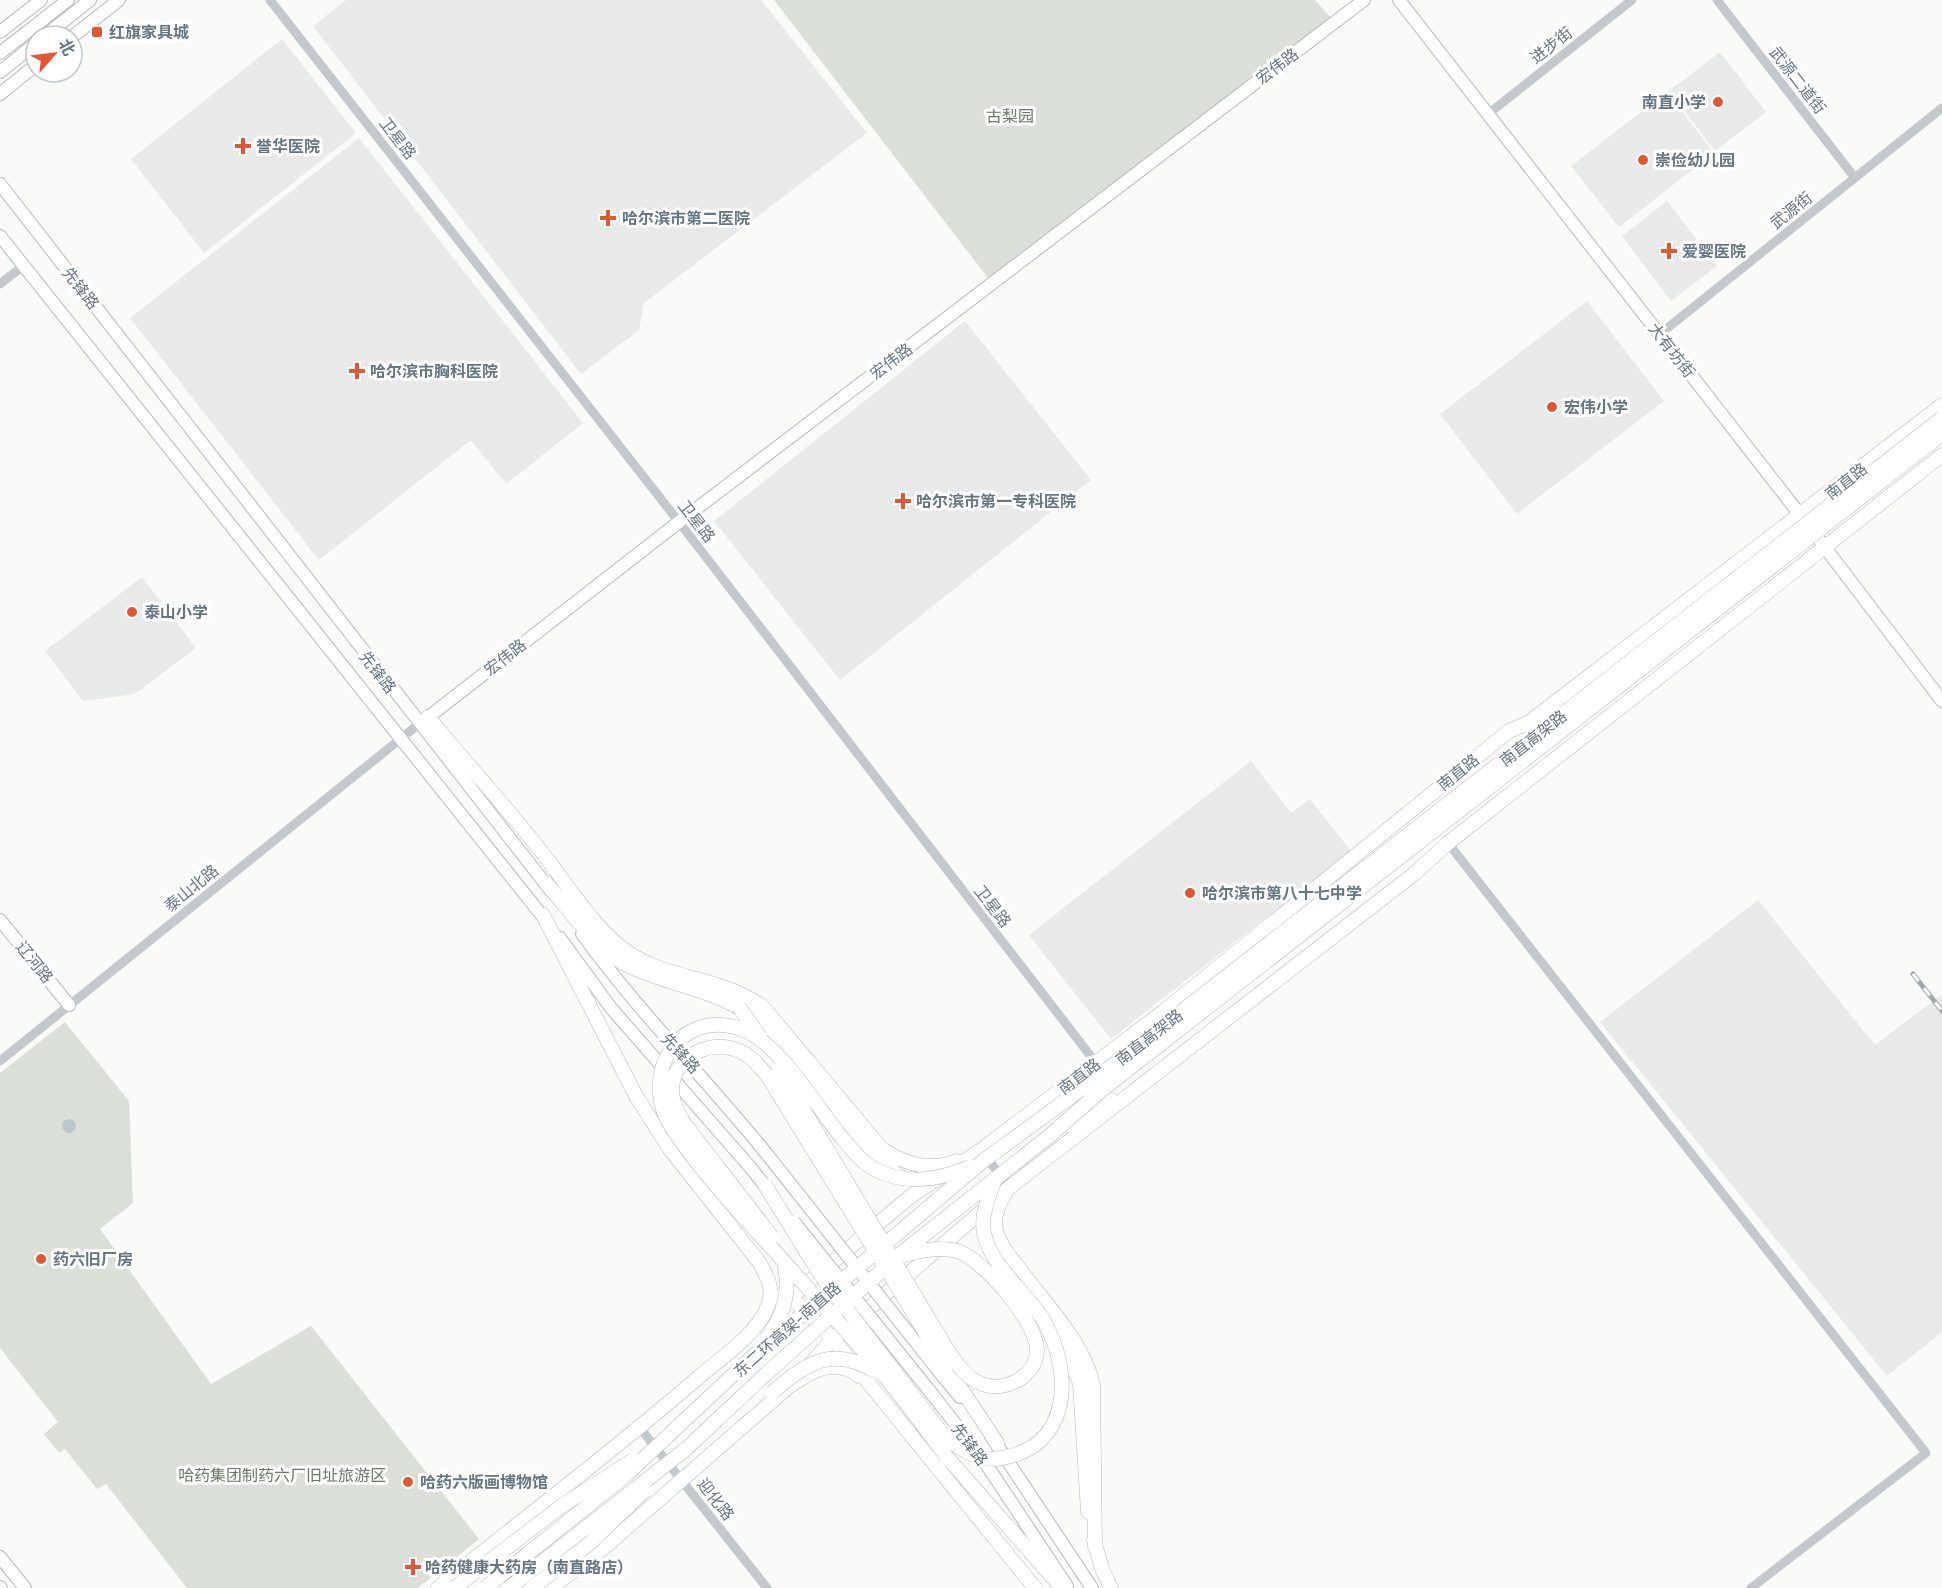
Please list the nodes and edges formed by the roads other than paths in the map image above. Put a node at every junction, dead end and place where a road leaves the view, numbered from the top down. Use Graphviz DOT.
graph roads {
  1 [pos="40,0"];
  2 [pos="68,0"];
  3 [pos="90,0"];
  4 [pos="119,0"];
  5 [pos="270,0"];
  6 [pos="1364,0"];
  7 [pos="1399,0"];
  8 [pos="1632,0"];
  9 [pos="1718,0"];
  10 [pos="60,24"];
  11 [pos="84,28"];
  12 [pos="0,32"];
  13 [pos="0,53"];
  14 [pos="24,53"];
  15 [pos="0,72"];
  16 [pos="24,75"];
  17 [pos="0,94"];
  18 [pos="1942,108"];
  19 [pos="1488,114"];
  20 [pos="1855,178"];
  21 [pos="0,184"];
  22 [pos="0,236"];
  23 [pos="22,266"];
  24 [pos="0,284"];
  25 [pos="1660,334"];
  26 [pos="1942,405"];
  27 [pos="1942,418"];
  28 [pos="1942,434"];
  29 [pos="1942,455"];
  30 [pos="1802,516"];
  31 [pos="679,522"];
  32 [pos="1825,547"];
  33 [pos="1942,701"];
  34 [pos="424,721"];
  35 [pos="1509,731"];
  36 [pos="400,740"];
  37 [pos="1448,843"];
  38 [pos="1414,874"];
  39 [pos="546,883"];
  40 [pos="543,915"];
  41 [pos="0,920"];
  42 [pos="0,930"];
  43 [pos="739,1007"];
  44 [pos="66,1008"];
  45 [pos="0,1061"];
  46 [pos="1096,1063"];
  47 [pos="1099,1084"];
  48 [pos="1032,1124"];
  49 [pos="1048,1137"];
  50 [pos="982,1156"];
  51 [pos="902,1178"];
  52 [pos="995,1178"];
  53 [pos="765,1185"];
  54 [pos="1010,1187"];
  55 [pos="899,1256"];
  56 [pos="771,1297"];
  57 [pos="791,1297"];
  58 [pos="1045,1322"];
  59 [pos="833,1339"];
  60 [pos="752,1358"];
  61 [pos="944,1370"];
  62 [pos="888,1379"];
  63 [pos="870,1384"];
  64 [pos="778,1392"];
  65 [pos="640,1428"];
  66 [pos="670,1436"];
  67 [pos="997,1443"];
  68 [pos="686,1449"];
  69 [pos="687,1474"];
  70 [pos="1095,1546"];
  71 [pos="0,1557"];
  72 [pos="1110,1584"];
  73 [pos="25,1588"];
  74 [pos="438,1588"];
  75 [pos="454,1588"];
  76 [pos="485,1588"];
  77 [pos="509,1588"];
  78 [pos="532,1588"];
  79 [pos="551,1588"];
  80 [pos="767,1588"];
  81 [pos="1035,1588"];
  82 [pos="1062,1588"];
  83 [pos="1068,1588"];
  84 [pos="1092,1588"];
  85 [pos="1751,1588"];
  1 -- 12 [label="main road"];
  2 -- 13 [label="main road"];
  3 -- 10 [label="main road"];
  4 -- 11 [label="main road"];
  5 -- 31 [label="street, 卫星路"];
  6 -- 31 [label="main road, 宏伟路"];
  7 -- 19 [label="main road, 大有坊街"];
  8 -- 19 [label="street, 进步街"];
  9 -- 20 [label="street, 武源二道街"];
  14 -- 15 [label="main road"];
  16 -- 17 [label="main road"];
  18 -- 20 [label="street, 武源街"];
  19 -- 25 [label="main road, 大有坊街"];
  20 -- 25 [label="street, 武源街"];
  21 -- 34 [label="main road, 先锋路"];
  22 -- 23 [label="main road, 先锋路"];
  23 -- 24 [label="street"];
  23 -- 36 [label="main road, 先锋路"];
  25 -- 30 [label="main road, 大有坊街"];
  26 -- 30 [label="highway, 南直路"];
  27 -- 47 [label="highway, 南直高架路, bridge"];
  28 -- 47 [label="highway, 南直高架路, bridge"];
  29 -- 32 [label="highway"];
  30 -- 32 [label="main road, 大有坊街"];
  30 -- 35 [label="highway, 南直路"];
  31 -- 34 [label="main road, 宏伟路"];
  31 -- 46 [label="street, 卫星路"];
  32 -- 33 [label="main road, 大有坊街"];
  32 -- 37 [label="highway"];
  34 -- 36 [label="street, 泰山北路"];
  34 -- 39 [label="main road, 先锋路"];
  34 -- 50 [label="highway"];
  35 -- 46 [label="highway, 南直路"];
  35 -- 48 [label="highway, bridge"];
  36 -- 40 [label="main road, 先锋路"];
  36 -- 44 [label="street, 泰山北路"];
  37 -- 38 [label="highway"];
  37 -- 85 [label="street"];
  38 -- 49 [label="highway, bridge"];
  38 -- 54 [label="highway"];
  39 -- 43 [label="highway"];
  39 -- 61 [label="main road, 先锋路, bridge"];
  40 -- 53 [label="main road, 先锋路, bridge"];
  40 -- 56 [label="highway"];
  41 -- 44 [label="main road, 辽河路"];
  42 -- 44 [label="main road, 辽河路"];
  43 -- 51 [label="highway, bridge"];
  43 -- 55 [label="highway, bridge"];
  44 -- 45 [label="street, 泰山北路"];
  46 -- 50 [label="highway, 南直路"];
  47 -- 48 [label="highway, 东二环高架-南直路, bridge"];
  47 -- 49 [label="highway, 东二环高架-南直路, bridge"];
  48 -- 50 [label="highway, 东二环高架-南直路, bridge"];
  49 -- 52 [label="highway, 东二环高架-南直路, bridge"];
  50 -- 51 [label="highway, bridge"];
  50 -- 54 [label="street"];
  50 -- 57 [label="highway"];
  50 -- 60 [label="highway, 东二环高架-南直路, bridge"];
  51 -- 62 [label="highway, bridge"];
  52 -- 55 [label="highway, 东二环高架-南直路, bridge"];
  52 -- 58 [label="highway, bridge"];
  53 -- 58 [label="highway, bridge"];
  53 -- 83 [label="main road, 先锋路, bridge"];
  54 -- 59 [label="highway"];
  54 -- 70 [label="highway"];
  55 -- 68 [label="highway, 东二环高架-南直路, bridge"];
  56 -- 57 [label="highway"];
  56 -- 65 [label="highway"];
  57 -- 59 [label="highway"];
  58 -- 70 [label="highway, bridge"];
  59 -- 63 [label="highway"];
  59 -- 64 [label="highway"];
  60 -- 61 [label="highway, bridge"];
  60 -- 66 [label="highway, 东二环高架-南直路, bridge"];
  61 -- 67 [label="highway"];
  62 -- 64 [label="highway, bridge"];
  62 -- 82 [label="highway, bridge"];
  63 -- 64 [label="highway"];
  63 -- 81 [label="highway"];
  64 -- 69 [label="highway"];
  65 -- 69 [label="street, 迎化路"];
  65 -- 74 [label="highway"];
  66 -- 75 [label="highway, bridge"];
  66 -- 76 [label="highway, 东二环高架-南直路, bridge"];
  67 -- 84 [label="main road, 先锋路"];
  68 -- 77 [label="highway, 东二环高架-南直路, bridge"];
  68 -- 78 [label="highway, bridge"];
  69 -- 79 [label="highway"];
  69 -- 80 [label="street, 迎化路"];
  70 -- 72 [label="highway"];
  71 -- 73 [label="main road"];
}
